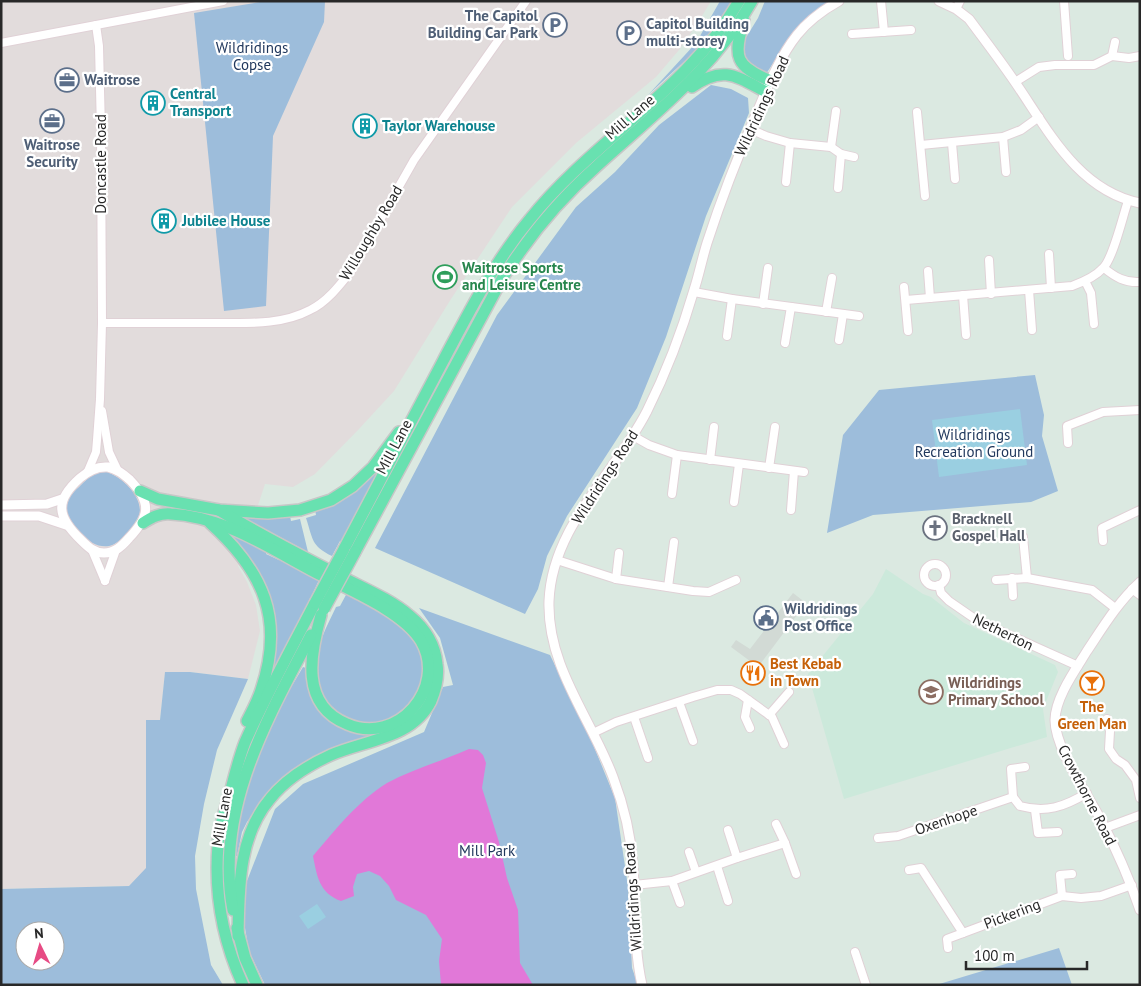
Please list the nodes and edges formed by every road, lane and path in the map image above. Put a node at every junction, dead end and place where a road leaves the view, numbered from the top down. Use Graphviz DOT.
graph roads {
  1 [pos="224,1"];
  2 [pos="526,1"];
  3 [pos="739,1"];
  4 [pos="838,1"];
  5 [pos="881,1"];
  6 [pos="939,1"];
  7 [pos="1064,1"];
  8 [pos="751,2"];
  9 [pos="958,5"];
  10 [pos="96,25"];
  11 [pos="911,30"];
  12 [pos="884,32"];
  13 [pos="852,34"];
  14 [pos="1115,42"];
  15 [pos="1,43"];
  16 [pos="1068,56"];
  17 [pos="1112,56"];
  18 [pos="1140,56"];
  19 [pos="771,81"];
  20 [pos="1015,82"];
  21 [pos="766,92"];
  22 [pos="669,103"];
  23 [pos="836,111"];
  24 [pos="918,112"];
  25 [pos="1039,117"];
  26 [pos="750,129"];
  27 [pos="1003,137"];
  28 [pos="790,142"];
  29 [pos="952,143"];
  30 [pos="921,145"];
  31 [pos="831,147"];
  32 [pos="841,154"];
  33 [pos="854,157"];
  34 [pos="1006,172"];
  35 [pos="955,179"];
  36 [pos="786,182"];
  37 [pos="838,188"];
  38 [pos="925,196"];
  39 [pos="1128,201"];
  40 [pos="1140,203"];
  41 [pos="1049,254"];
  42 [pos="989,260"];
  43 [pos="768,268"];
  44 [pos="1104,268"];
  45 [pos="928,271"];
  46 [pos="832,278"];
  47 [pos="1085,281"];
  48 [pos="1140,282"];
  49 [pos="904,287"];
  50 [pos="1051,288"];
  51 [pos="1029,290"];
  52 [pos="694,292"];
  53 [pos="991,294"];
  54 [pos="963,295"];
  55 [pos="930,298"];
  56 [pos="732,300"];
  57 [pos="906,300"];
  58 [pos="763,304"];
  59 [pos="791,307"];
  60 [pos="826,312"];
  61 [pos="843,314"];
  62 [pos="859,316"];
  63 [pos="102,323"];
  64 [pos="1094,324"];
  65 [pos="1032,330"];
  66 [pos="908,331"];
  67 [pos="966,335"];
  68 [pos="727,336"];
  69 [pos="838,340"];
  70 [pos="785,343"];
  71 [pos="100,399"];
  72 [pos="419,408"];
  73 [pos="1140,410"];
  74 [pos="714,427"];
  75 [pos="775,427"];
  76 [pos="633,436"];
  77 [pos="1068,442"];
  78 [pos="677,455"];
  79 [pos="710,460"];
  80 [pos="739,464"];
  81 [pos="769,468"];
  82 [pos="117,469"];
  83 [pos="88,471"];
  84 [pos="794,471"];
  85 [pos="804,472"];
  86 [pos="140,491"];
  87 [pos="672,494"];
  88 [pos="62,499"];
  89 [pos="734,502"];
  90 [pos="1,505"];
  91 [pos="219,510"];
  92 [pos="791,510"];
  93 [pos="1140,510"];
  94 [pos="1,516"];
  95 [pos="208,521"];
  96 [pos="143,523"];
  97 [pos="66,525"];
  98 [pos="1006,537"];
  99 [pos="1103,541"];
  100 [pos="674,542"];
  101 [pos="92,550"];
  102 [pos="116,550"];
  103 [pos="619,553"];
  104 [pos="557,560"];
  105 [pos="1012,578"];
  106 [pos="1027,578"];
  107 [pos="616,580"];
  108 [pos="736,580"];
  109 [pos="996,580"];
  110 [pos="1140,582"];
  111 [pos="939,585"];
  112 [pos="668,587"];
  113 [pos="1132,588"];
  114 [pos="1140,595"];
  115 [pos="1013,596"];
  116 [pos="1115,608"];
  117 [pos="320,609"];
  118 [pos="1078,666"];
  119 [pos="789,692"];
  120 [pos="748,700"];
  121 [pos="679,702"];
  122 [pos="769,715"];
  123 [pos="634,717"];
  124 [pos="1107,719"];
  125 [pos="750,728"];
  126 [pos="594,733"];
  127 [pos="692,742"];
  128 [pos="784,744"];
  129 [pos="648,758"];
  130 [pos="1025,768"];
  131 [pos="1087,793"];
  132 [pos="1013,797"];
  133 [pos="1140,798"];
  134 [pos="1035,810"];
  135 [pos="1140,815"];
  136 [pos="776,824"];
  137 [pos="1105,828"];
  138 [pos="220,829"];
  139 [pos="728,830"];
  140 [pos="1058,832"];
  141 [pos="878,838"];
  142 [pos="785,843"];
  143 [pos="689,852"];
  144 [pos="737,858"];
  145 [pos="717,866"];
  146 [pos="909,870"];
  147 [pos="696,872"];
  148 [pos="796,874"];
  149 [pos="1072,874"];
  150 [pos="672,881"];
  151 [pos="634,885"];
  152 [pos="1132,885"];
  153 [pos="1062,896"];
  154 [pos="728,901"];
  155 [pos="680,903"];
  156 [pos="1140,910"];
  157 [pos="963,933"];
  158 [pos="238,936"];
  159 [pos="948,948"];
  160 [pos="855,952"];
  161 [pos="243,985"];
  162 [pos="257,985"];
  163 [pos="642,985"];
  164 [pos="866,985"];
  1 -- 10 [label="street"];
  2 -- 63 [label="street, Willoughby Road"];
  3 -- 72 [label="main road, Mill Lane"];
  4 -- 19 [label="street, Wildridings Road"];
  5 -- 12 [label="street"];
  6 -- 9 [label="street"];
  7 -- 16 [label="street"];
  8 -- 19 [label="main road"];
  8 -- 22 [label="main road, Mill Lane"];
  9 -- 20 [label="street"];
  10 -- 15 [label="street"];
  10 -- 63 [label="street, Doncastle Road"];
  11 -- 12 [label="street"];
  12 -- 13 [label="street"];
  14 -- 17 [label="street"];
  17 -- 18 [label="street"];
  17 -- 20 [label="street"];
  19 -- 21 [label="street, Wildridings Road"];
  20 -- 25 [label="street"];
  21 -- 22 [label="main road"];
  21 -- 26 [label="street, Wildridings Road"];
  22 -- 117 [label="main road, Mill Lane, bridge"];
  23 -- 31 [label="street"];
  24 -- 30 [label="street"];
  25 -- 27 [label="street"];
  25 -- 39 [label="street"];
  26 -- 28 [label="street"];
  26 -- 52 [label="street, Wildridings Road"];
  27 -- 29 [label="street"];
  27 -- 34 [label="street"];
  28 -- 31 [label="street"];
  28 -- 36 [label="street"];
  29 -- 30 [label="street"];
  29 -- 35 [label="street"];
  30 -- 38 [label="street"];
  31 -- 32 [label="street"];
  32 -- 33 [label="street"];
  32 -- 37 [label="street"];
  39 -- 40 [label="street"];
  39 -- 44 [label="street"];
  41 -- 50 [label="street"];
  42 -- 53 [label="street"];
  43 -- 58 [label="street"];
  44 -- 47 [label="street"];
  44 -- 48 [label="street"];
  45 -- 55 [label="street"];
  46 -- 60 [label="street"];
  47 -- 50 [label="street"];
  47 -- 64 [label="street"];
  49 -- 57 [label="street"];
  50 -- 51 [label="street"];
  51 -- 53 [label="street"];
  51 -- 65 [label="street"];
  52 -- 56 [label="street"];
  52 -- 76 [label="street, Wildridings Road"];
  53 -- 54 [label="street"];
  54 -- 55 [label="street"];
  54 -- 67 [label="street"];
  55 -- 57 [label="street"];
  56 -- 58 [label="street"];
  56 -- 68 [label="street"];
  57 -- 66 [label="street"];
  58 -- 59 [label="street"];
  59 -- 60 [label="street"];
  59 -- 70 [label="street"];
  60 -- 61 [label="street"];
  61 -- 62 [label="street"];
  61 -- 69 [label="street"];
  63 -- 71 [label="street, Doncastle Road"];
  71 -- 82 [label="street, Doncastle Road"];
  71 -- 83 [label="street, Doncastle Road"];
  72 -- 91 [label="main road"];
  72 -- 117 [label="main road, Mill Lane, bridge"];
  73 -- 77 [label="street"];
  74 -- 79 [label="street"];
  75 -- 81 [label="street"];
  76 -- 78 [label="street"];
  76 -- 104 [label="street, Wildridings Road"];
  78 -- 79 [label="street"];
  78 -- 87 [label="street"];
  79 -- 80 [label="street"];
  80 -- 81 [label="street"];
  80 -- 89 [label="street"];
  81 -- 84 [label="street"];
  82 -- 83 [label="street"];
  82 -- 86 [label="street"];
  83 -- 88 [label="street"];
  84 -- 85 [label="street"];
  84 -- 92 [label="street"];
  86 -- 91 [label="main road"];
  86 -- 96 [label="street"];
  88 -- 90 [label="street"];
  88 -- 97 [label="street"];
  91 -- 158 [label="main road"];
  93 -- 99 [label="street"];
  94 -- 97 [label="street"];
  95 -- 96 [label="main road"];
  95 -- 117 [label="main road"];
  95 -- 138 [label="main road"];
  96 -- 102 [label="street"];
  97 -- 101 [label="street"];
  98 -- 106 [label="street"];
  100 -- 112 [label="street"];
  101 -- 102 [label="street"];
  101 -- 102 [label="street"];
  103 -- 107 [label="street"];
  104 -- 107 [label="street"];
  104 -- 126 [label="street, Wildridings Road"];
  105 -- 106 [label="street"];
  105 -- 109 [label="street"];
  105 -- 115 [label="street"];
  106 -- 116 [label="street"];
  107 -- 112 [label="street"];
  108 -- 112 [label="street"];
  110 -- 113 [label="street, Crowthorne Road"];
  111 -- 118 [label="street, Netherton"];
  113 -- 114 [label="street"];
  113 -- 116 [label="street, Crowthorne Road"];
  116 -- 118 [label="street, Crowthorne Road"];
  117 -- 138 [label="main road, Mill Lane"];
  117 -- 158 [label="main road, Mill Lane"];
  118 -- 131 [label="street, Crowthorne Road"];
  119 -- 122 [label="street"];
  120 -- 121 [label="street"];
  120 -- 122 [label="street"];
  120 -- 125 [label="street"];
  121 -- 123 [label="street"];
  121 -- 127 [label="street"];
  122 -- 128 [label="street"];
  123 -- 126 [label="street"];
  123 -- 129 [label="street"];
  124 -- 133 [label="street"];
  126 -- 151 [label="street, Wildridings Road"];
  130 -- 132 [label="street"];
  131 -- 134 [label="street"];
  131 -- 137 [label="street, Crowthorne Road"];
  132 -- 134 [label="street"];
  132 -- 141 [label="street, Oxenhope"];
  134 -- 140 [label="street"];
  135 -- 137 [label="street"];
  136 -- 142 [label="street"];
  137 -- 152 [label="street, Crowthorne Road"];
  138 -- 161 [label="main road, Mill Lane"];
  139 -- 144 [label="street"];
  142 -- 144 [label="street"];
  142 -- 148 [label="street"];
  143 -- 147 [label="street"];
  144 -- 145 [label="street"];
  145 -- 147 [label="street"];
  145 -- 154 [label="street"];
  146 -- 157 [label="street"];
  147 -- 150 [label="street"];
  149 -- 153 [label="street"];
  150 -- 151 [label="street"];
  150 -- 155 [label="street"];
  151 -- 163 [label="street, Wildridings Road"];
  152 -- 153 [label="street, Pickering"];
  152 -- 156 [label="street, Crowthorne Road"];
  153 -- 157 [label="street, Pickering"];
  157 -- 159 [label="street, Pickering"];
  158 -- 162 [label="main road, Mill Lane"];
  160 -- 164 [label="street"];
}
